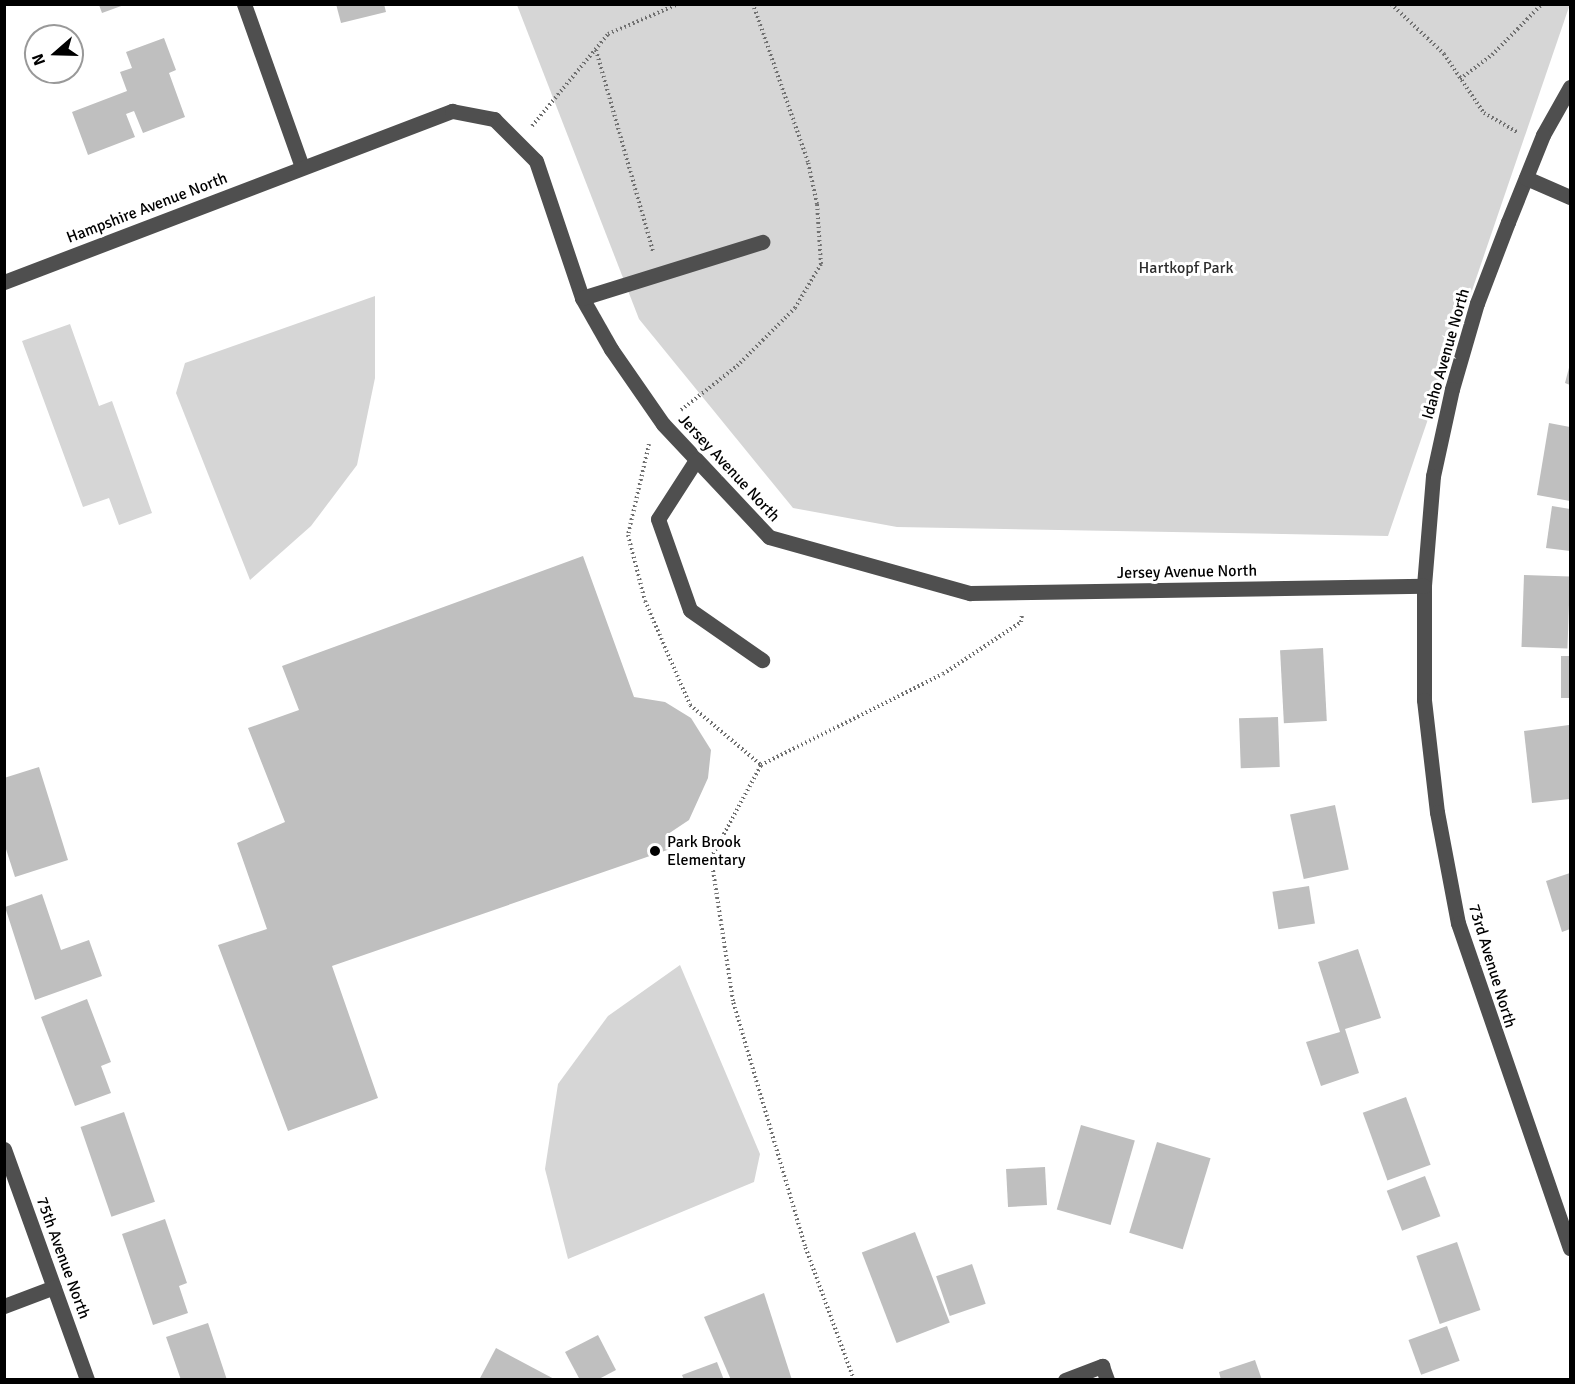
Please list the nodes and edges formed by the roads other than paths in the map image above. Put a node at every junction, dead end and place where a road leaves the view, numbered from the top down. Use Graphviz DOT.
graph roads {
  1 [pos="244,4"];
  2 [pos="1570,87"];
  3 [pos="302,167"];
  4 [pos="1526,178"];
  5 [pos="1570,197"];
  6 [pos="762,242"];
  7 [pos="4,282"];
  8 [pos="582,298"];
  9 [pos="696,460"];
  10 [pos="1424,586"];
  11 [pos="1424,647"];
  12 [pos="762,660"];
  13 [pos="4,1149"];
  14 [pos="1570,1248"];
  15 [pos="54,1287"];
  16 [pos="4,1306"];
  17 [pos="1104,1372"];
  18 [pos="87,1380"];
  19 [pos="1065,1380"];
  1 -- 3 [label="street"];
  2 -- 4 [label="street, Idaho Avenue North"];
  3 -- 7 [label="street, Hampshire Avenue North"];
  3 -- 8 [label="street, Jersey Avenue North"];
  4 -- 5 [label="street"];
  4 -- 10 [label="street, Idaho Avenue North"];
  6 -- 8 [label="street"];
  8 -- 9 [label="street, Jersey Avenue North"];
  9 -- 10 [label="street, Jersey Avenue North"];
  9 -- 12 [label="street"];
  10 -- 11 [label="street, Idaho Avenue North"];
  11 -- 14 [label="street, 73rd Avenue North"];
  13 -- 15 [label="street, 75th Avenue North"];
  15 -- 16 [label="street"];
  15 -- 18 [label="street, 75th Avenue North"];
  17 -- 19 [label="street"];
}
